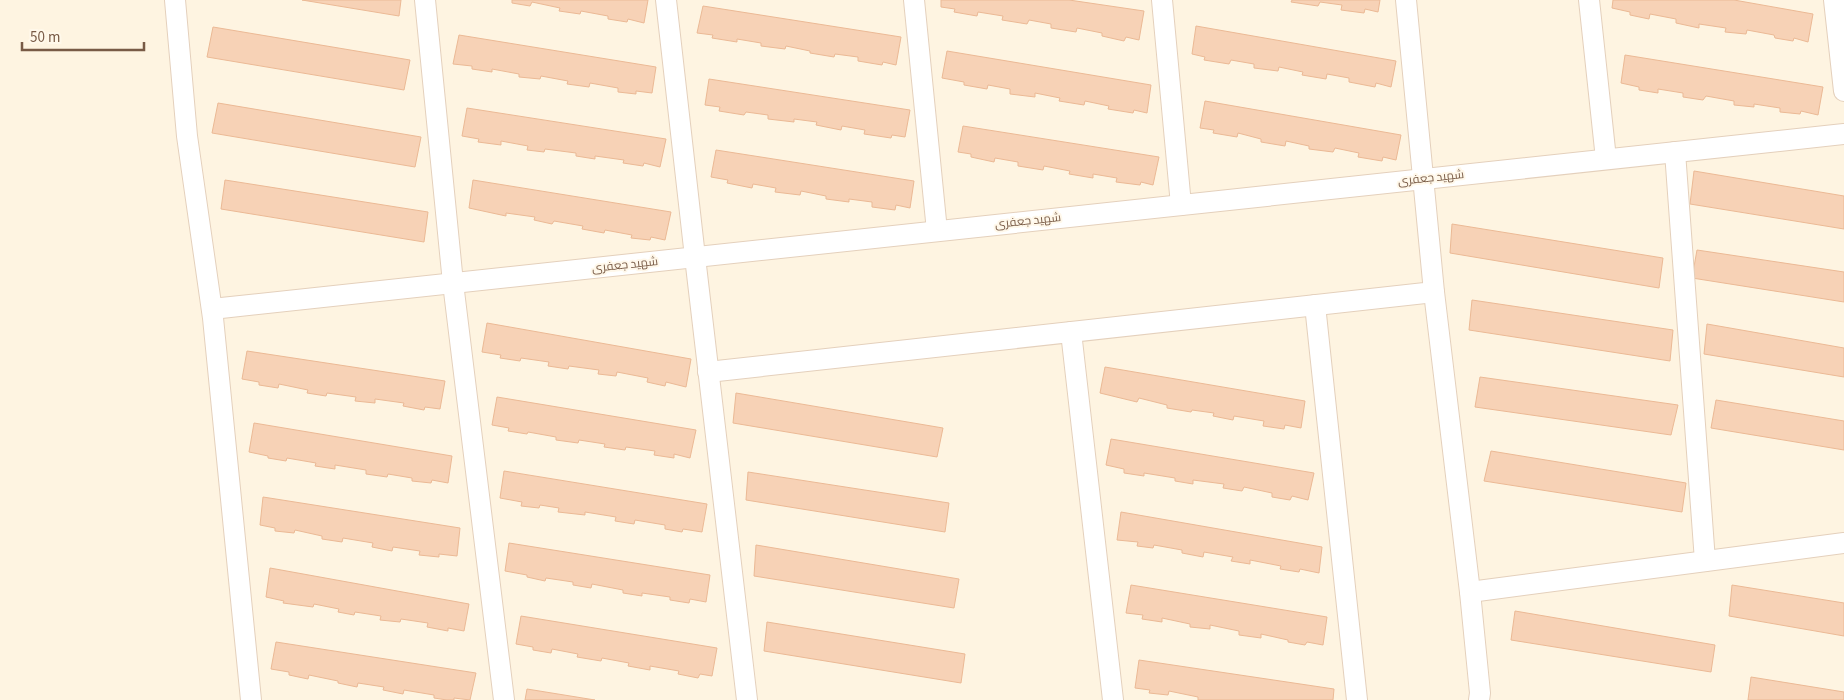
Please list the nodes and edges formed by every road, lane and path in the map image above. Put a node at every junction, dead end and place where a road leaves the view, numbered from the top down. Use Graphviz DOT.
graph roads {
  1 [pos="175,0"];
  2 [pos="425,0"];
  3 [pos="666,0"];
  4 [pos="914,0"];
  5 [pos="1162,0"];
  6 [pos="1406,0"];
  7 [pos="1589,0"];
  8 [pos="1834,0"];
  9 [pos="1844,91"];
  10 [pos="1844,134"];
  11 [pos="1675,152"];
  12 [pos="1606,159"];
  13 [pos="1423,179"];
  14 [pos="1182,205"];
  15 [pos="937,231"];
  16 [pos="695,257"];
  17 [pos="453,283"];
  18 [pos="1434,292"];
  19 [pos="1315,305"];
  20 [pos="212,309"];
  21 [pos="1071,332"];
  22 [pos="708,372"];
  23 [pos="1844,543"];
  24 [pos="1704,562"];
  25 [pos="1470,592"];
  26 [pos="251,700"];
  27 [pos="504,700"];
  28 [pos="748,700"];
  29 [pos="1113,700"];
  30 [pos="1357,700"];
  31 [pos="1479,700"];
  1 -- 20 [label="street"];
  2 -- 17 [label="street"];
  3 -- 16 [label="street"];
  4 -- 15 [label="street"];
  5 -- 14 [label="street"];
  6 -- 13 [label="street"];
  7 -- 12 [label="street"];
  8 -- 9 [label="street"];
  10 -- 11 [label="street, شهید جعفری"];
  11 -- 12 [label="street, شهید جعفری"];
  11 -- 24 [label="street"];
  12 -- 13 [label="street, شهید جعفری"];
  13 -- 14 [label="street, شهید جعفری"];
  13 -- 18 [label="street"];
  14 -- 15 [label="street, شهید جعفری"];
  15 -- 16 [label="street, شهید جعفری"];
  16 -- 17 [label="street, شهید جعفری"];
  16 -- 22 [label="street"];
  17 -- 20 [label="street, شهید جعفری"];
  17 -- 27 [label="street"];
  18 -- 19 [label="street"];
  18 -- 25 [label="street"];
  19 -- 21 [label="street"];
  19 -- 30 [label="street"];
  20 -- 26 [label="street"];
  21 -- 22 [label="street"];
  21 -- 29 [label="street"];
  22 -- 28 [label="street"];
  23 -- 24 [label="street"];
  24 -- 25 [label="street"];
  25 -- 31 [label="street"];
}
